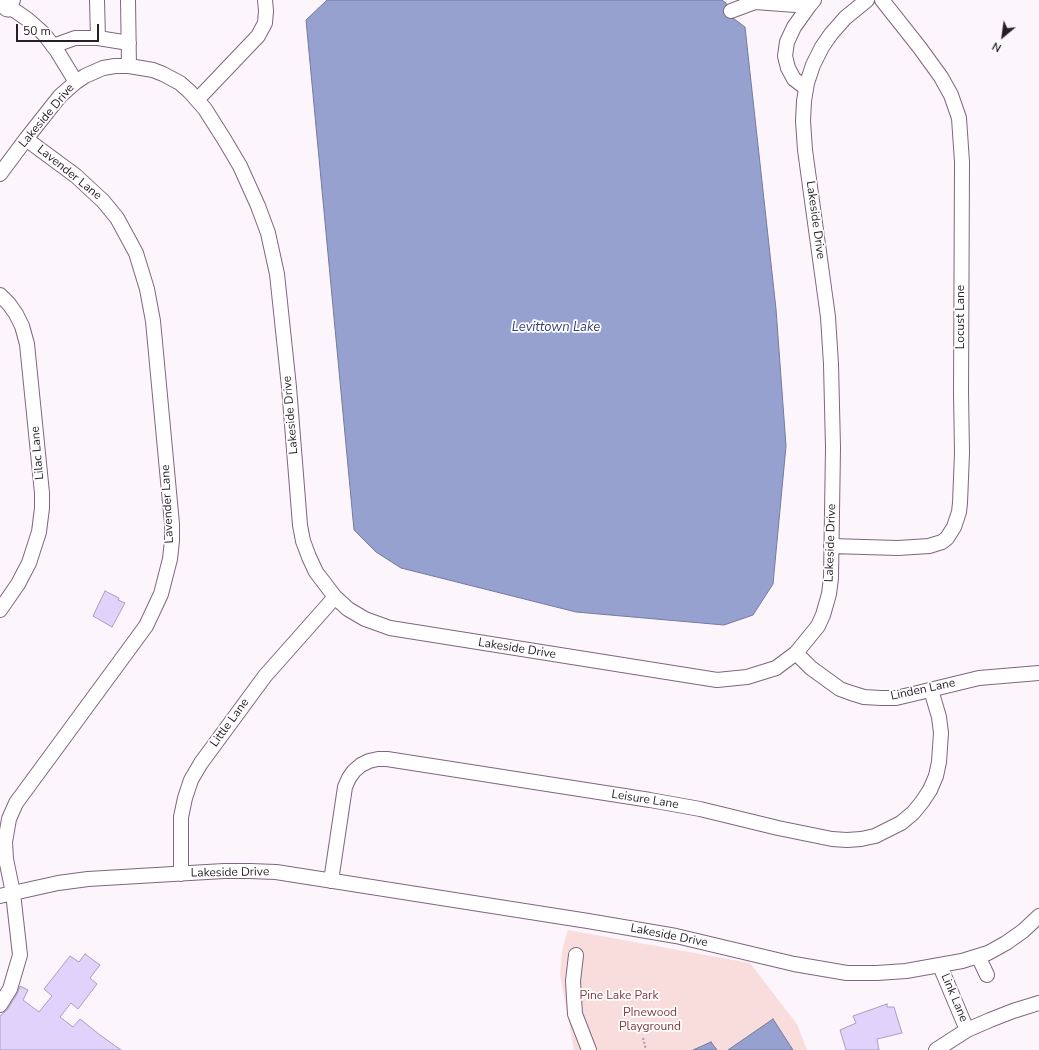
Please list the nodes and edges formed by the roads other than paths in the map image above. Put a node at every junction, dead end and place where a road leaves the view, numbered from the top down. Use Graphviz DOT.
graph roads {
  1 [pos="97,0"];
  2 [pos="128,0"];
  3 [pos="265,0"];
  4 [pos="867,0"];
  5 [pos="882,0"];
  6 [pos="9,2"];
  7 [pos="744,2"];
  8 [pos="811,3"];
  9 [pos="731,11"];
  10 [pos="98,38"];
  11 [pos="129,43"];
  12 [pos="53,46"];
  13 [pos="129,66"];
  14 [pos="76,82"];
  15 [pos="806,88"];
  16 [pos="197,100"];
  17 [pos="26,139"];
  18 [pos="0,174"];
  19 [pos="0,295"];
  20 [pos="831,546"];
  21 [pos="335,597"];
  22 [pos="0,610"];
  23 [pos="796,653"];
  24 [pos="1039,673"];
  25 [pos="931,690"];
  26 [pos="181,874"];
  27 [pos="331,881"];
  28 [pos="6,894"];
  29 [pos="1039,916"];
  30 [pos="576,956"];
  31 [pos="978,956"];
  32 [pos="940,966"];
  33 [pos="986,975"];
  34 [pos="1039,1003"];
  35 [pos="0,1005"];
  36 [pos="967,1030"];
  37 [pos="589,1050"];
  38 [pos="936,1050"];
  1 -- 10 [label="street"];
  2 -- 11 [label="street"];
  3 -- 16 [label="street"];
  4 -- 15 [label="street, Lakeside Drive"];
  5 -- 20 [label="street, Locust Lane"];
  6 -- 12 [label="street"];
  7 -- 8 [label="street"];
  7 -- 9 [label="street"];
  8 -- 15 [label="street"];
  10 -- 11 [label="street"];
  10 -- 12 [label="street"];
  11 -- 13 [label="street"];
  12 -- 14 [label="street"];
  13 -- 14 [label="street, Lakeside Drive"];
  13 -- 16 [label="street, Lakeside Drive"];
  14 -- 17 [label="street, Lakeside Drive"];
  15 -- 20 [label="street, Lakeside Drive"];
  16 -- 21 [label="street, Lakeside Drive"];
  17 -- 18 [label="street, Lakeside Drive"];
  17 -- 28 [label="street, Lavender Lane"];
  19 -- 22 [label="street, Lilac Lane"];
  20 -- 23 [label="street, Lakeside Drive"];
  21 -- 23 [label="street, Lakeside Drive"];
  21 -- 26 [label="street, Little Lane"];
  23 -- 25 [label="street, Linden Lane"];
  24 -- 25 [label="street, Linden Lane"];
  25 -- 27 [label="street, Leisure Lane"];
  26 -- 27 [label="street, Lakeside Drive"];
  26 -- 28 [label="street, Lakeside Drive"];
  27 -- 32 [label="street, Lakeside Drive"];
  28 -- 35 [label="street, Lavender Lane"];
  29 -- 31 [label="street, Lakeside Drive"];
  30 -- 37 [label="street"];
  31 -- 32 [label="street, Lakeside Drive"];
  31 -- 33 [label="street"];
  32 -- 36 [label="street, Link Lane"];
  34 -- 36 [label="street"];
  36 -- 38 [label="street"];
}
